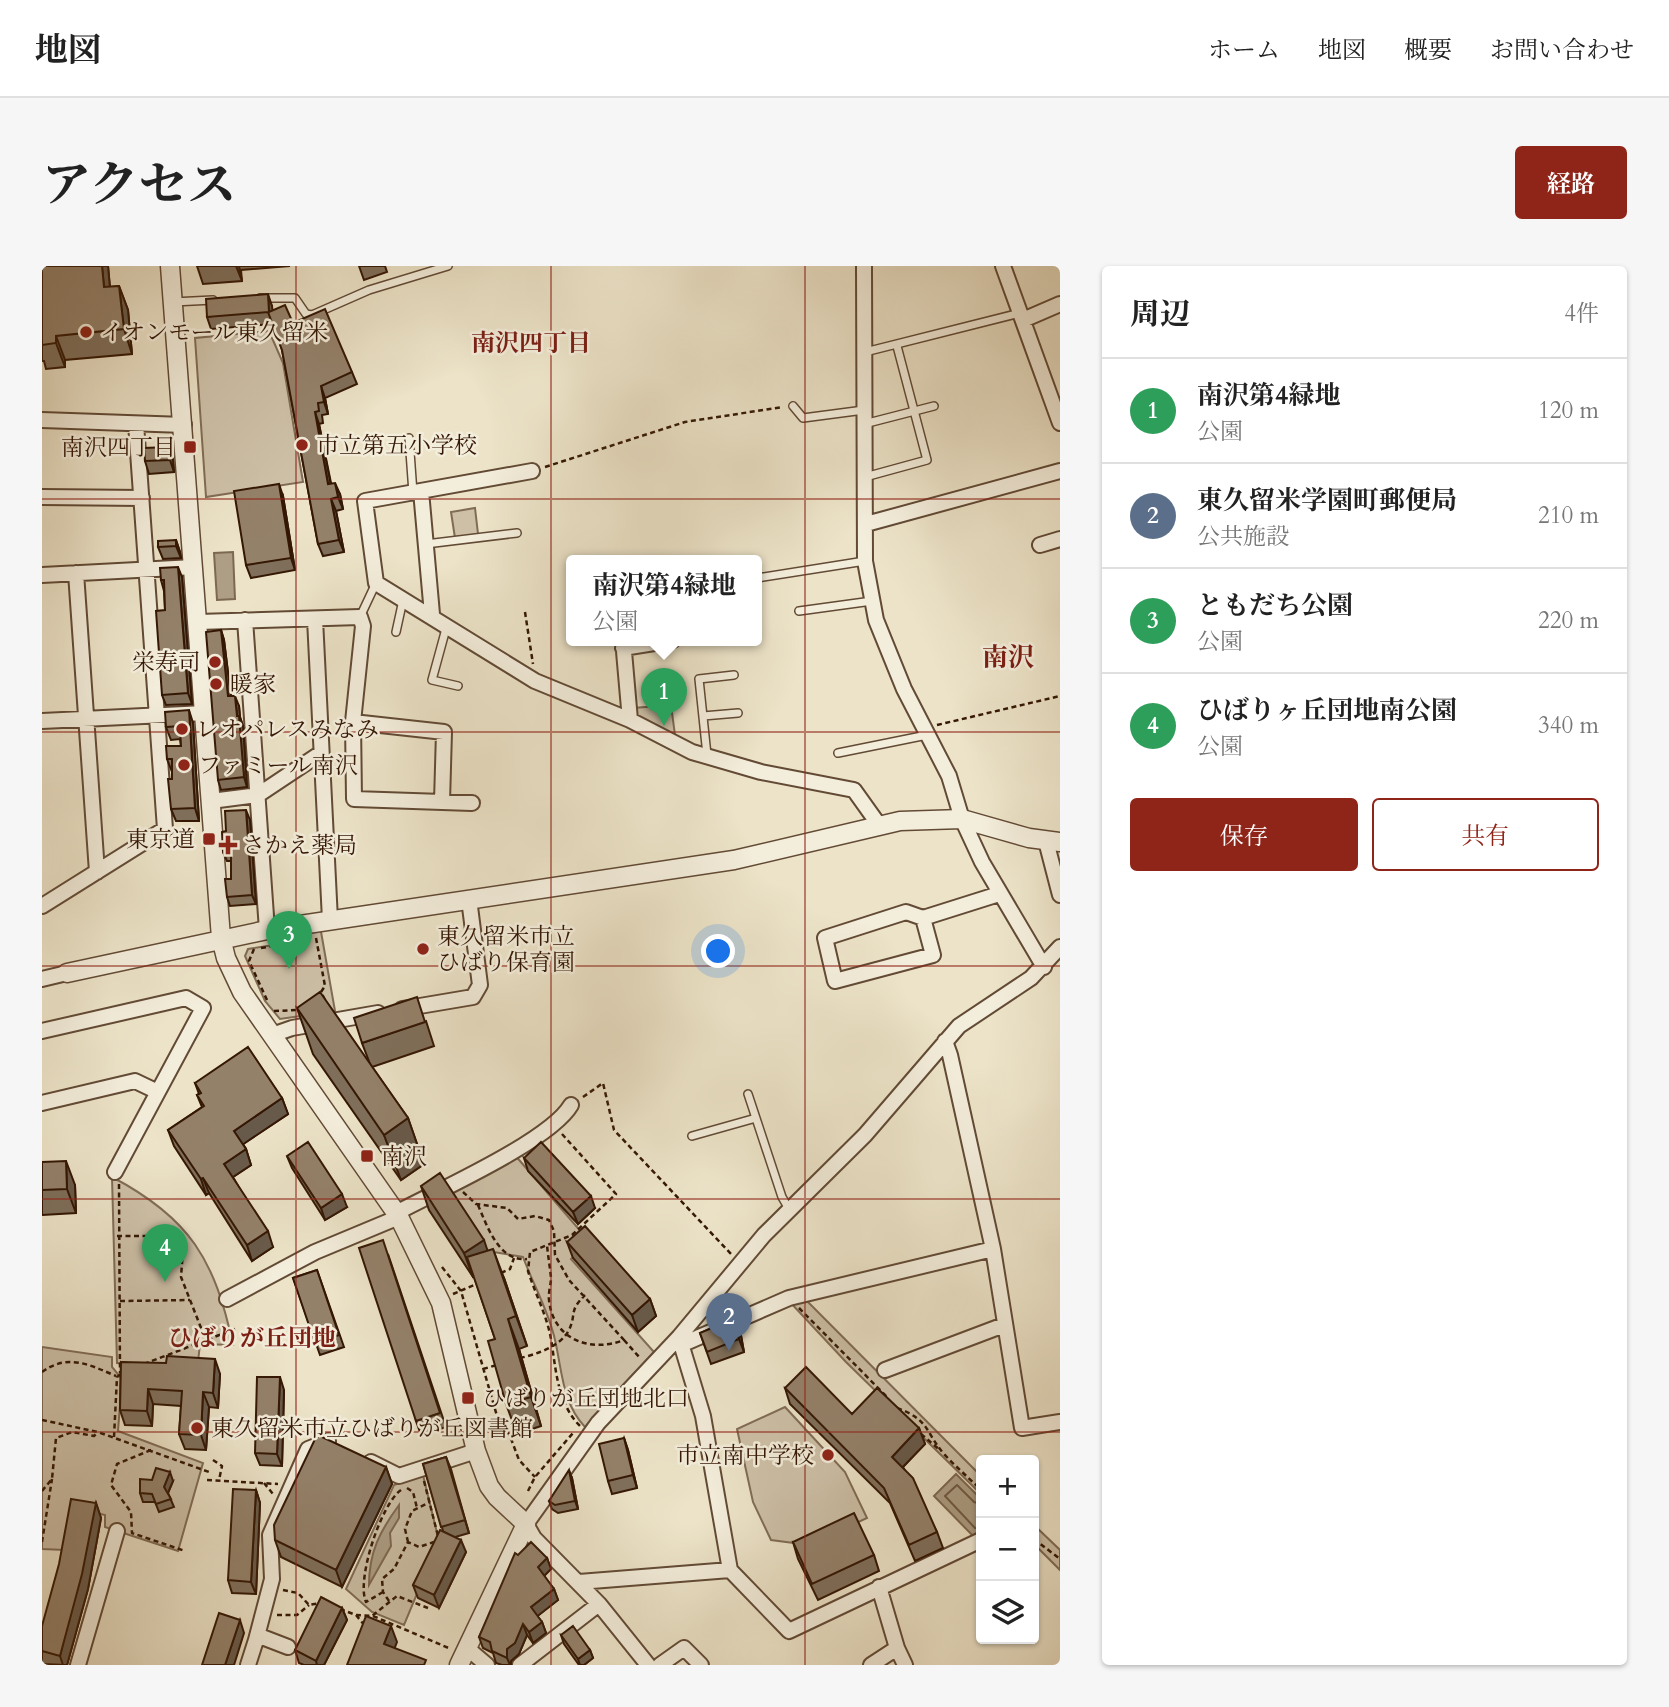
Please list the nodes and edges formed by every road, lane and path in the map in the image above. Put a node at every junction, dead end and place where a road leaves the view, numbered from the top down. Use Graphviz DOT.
graph roads {
  1 [pos="170,266"];
  2 [pos="448,266"];
  3 [pos="864,266"];
  4 [pos="1003,266"];
  5 [pos="225,299"];
  6 [pos="252,299"];
  7 [pos="173,302"];
  8 [pos="1060,304"];
  9 [pos="1021,317"];
  10 [pos="897,346"];
  11 [pos="865,352"];
  12 [pos="793,406"];
  13 [pos="934,406"];
  14 [pos="914,411"];
  15 [pos="864,417"];
  16 [pos="42,420"];
  17 [pos="1060,423"];
  18 [pos="136,424"];
  19 [pos="184,425"];
  20 [pos="409,438"];
  21 [pos="532,471"];
  22 [pos="1060,471"];
  23 [pos="864,477"];
  24 [pos="417,492"];
  25 [pos="42,497"];
  26 [pos="142,498"];
  27 [pos="866,524"];
  28 [pos="517,533"];
  29 [pos="1060,539"];
  30 [pos="426,544"];
  31 [pos="1040,545"];
  32 [pos="865,561"];
  33 [pos="194,567"];
  34 [pos="147,569"];
  35 [pos="76,573"];
  36 [pos="42,575"];
  37 [pos="762,577"];
  38 [pos="376,583"];
  39 [pos="403,600"];
  40 [pos="872,601"];
  41 [pos="799,611"];
  42 [pos="525,612"];
  43 [pos="432,614"];
  44 [pos="359,617"];
  45 [pos="315,619"];
  46 [pos="246,620"];
  47 [pos="198,622"];
  48 [pos="447,624"];
  49 [pos="396,632"];
  50 [pos="623,646"];
  51 [pos="734,675"];
  52 [pos="535,681"];
  53 [pos="458,686"];
  54 [pos="1060,696"];
  55 [pos="205,713"];
  56 [pos="738,713"];
  57 [pos="157,715"];
  58 [pos="703,716"];
  59 [pos="86,718"];
  60 [pos="630,720"];
  61 [pos="42,721"];
  62 [pos="353,722"];
  63 [pos="926,732"];
  64 [pos="321,753"];
  65 [pos="838,754"];
  66 [pos="707,757"];
  67 [pos="258,795"];
  68 [pos="211,802"];
  69 [pos="442,802"];
  70 [pos="472,803"];
  71 [pos="962,819"];
  72 [pos="879,825"];
  73 [pos="1053,842"];
  74 [pos="97,872"];
  75 [pos="999,894"];
  76 [pos="1060,895"];
  77 [pos="469,899"];
  78 [pos="42,906"];
  79 [pos="923,918"];
  80 [pos="330,920"];
  81 [pos="267,930"];
  82 [pos="221,938"];
  83 [pos="309,939"];
  84 [pos="300,942"];
  85 [pos="1060,947"];
  86 [pos="1044,967"];
  87 [pos="67,973"];
  88 [pos="42,979"];
  89 [pos="309,1009"];
  90 [pos="323,1022"];
  91 [pos="42,1031"];
  92 [pos="272,1035"];
  93 [pos="945,1041"];
  94 [pos="158,1092"];
  95 [pos="748,1094"];
  96 [pos="42,1103"];
  97 [pos="572,1105"];
  98 [pos="756,1118"];
  99 [pos="553,1124"];
  100 [pos="692,1136"];
  101 [pos="117,1173"];
  102 [pos="453,1182"];
  103 [pos="478,1205"];
  104 [pos="789,1209"];
  105 [pos="398,1215"];
  106 [pos="117,1236"];
  107 [pos="554,1242"];
  108 [pos="547,1245"];
  109 [pos="993,1249"];
  110 [pos="514,1258"];
  111 [pos="527,1259"];
  112 [pos="739,1262"];
  113 [pos="439,1264"];
  114 [pos="498,1275"];
  115 [pos="486,1280"];
  116 [pos="461,1291"];
  117 [pos="585,1296"];
  118 [pos="789,1298"];
  119 [pos="227,1299"];
  120 [pos="190,1300"];
  121 [pos="118,1301"];
  122 [pos="1004,1325"];
  123 [pos="235,1329"];
  124 [pos="567,1334"];
  125 [pos="206,1339"];
  126 [pos="624,1340"];
  127 [pos="681,1341"];
  128 [pos="551,1347"];
  129 [pos="517,1359"];
  130 [pos="506,1362"];
  131 [pos="136,1368"];
  132 [pos="648,1368"];
  133 [pos="483,1369"];
  134 [pos="129,1370"];
  135 [pos="885,1370"];
  136 [pos="42,1372"];
  137 [pos="118,1375"];
  138 [pos="897,1408"];
  139 [pos="902,1416"];
  140 [pos="42,1420"];
  141 [pos="1060,1422"];
  142 [pos="584,1430"];
  143 [pos="99,1432"];
  144 [pos="919,1432"];
  145 [pos="114,1437"];
  146 [pos="151,1450"];
  147 [pos="476,1451"];
  148 [pos="942,1452"];
  149 [pos="213,1460"];
  150 [pos="420,1469"];
  151 [pos="209,1472"];
  152 [pos="535,1477"];
  153 [pos="52,1479"];
  154 [pos="207,1479"];
  155 [pos="219,1480"];
  156 [pos="292,1485"];
  157 [pos="976,1485"];
  158 [pos="42,1491"];
  159 [pos="528,1491"];
  160 [pos="430,1502"];
  161 [pos="417,1508"];
  162 [pos="526,1524"];
  163 [pos="117,1531"];
  164 [pos="42,1542"];
  165 [pos="408,1542"];
  166 [pos="976,1542"];
  167 [pos="1039,1543"];
  168 [pos="185,1551"];
  169 [pos="1060,1559"];
  170 [pos="730,1570"];
  171 [pos="579,1582"];
  172 [pos="270,1586"];
  173 [pos="879,1587"];
  174 [pos="383,1592"];
  175 [pos="389,1601"];
  176 [pos="323,1603"];
  177 [pos="599,1604"];
  178 [pos="309,1605"];
  179 [pos="334,1607"];
  180 [pos="428,1608"];
  181 [pos="263,1614"];
  182 [pos="356,1615"];
  183 [pos="372,1616"];
  184 [pos="256,1640"];
  185 [pos="288,1647"];
  186 [pos="897,1648"];
  187 [pos="463,1656"];
  188 [pos="78,1665"];
  189 [pos="248,1665"];
  190 [pos="487,1665"];
  191 [pos="520,1665"];
  192 [pos="648,1665"];
  193 [pos="660,1665"];
  194 [pos="701,1665"];
  195 [pos="871,1665"];
  196 [pos="905,1665"];
  1 -- 7 [label="street"];
  2 -- 6 [label="lane"];
  3 -- 11 [label="street"];
  4 -- 9 [label="street"];
  5 -- 7 [label="lane"];
  7 -- 19 [label="street"];
  8 -- 9 [label="street"];
  9 -- 10 [label="lane"];
  9 -- 17 [label="street"];
  10 -- 11 [label="lane"];
  10 -- 14 [label="lane"];
  11 -- 15 [label="street"];
  12 -- 15 [label="lane"];
  12 -- 21 [label="path"];
  13 -- 14 [label="lane"];
  14 -- 15 [label="lane"];
  14 -- 23 [label="lane"];
  15 -- 23 [label="street"];
  16 -- 18 [label="street"];
  18 -- 19 [label="street"];
  18 -- 26 [label="street"];
  19 -- 33 [label="street"];
  20 -- 24 [label="lane"];
  21 -- 24 [label="street"];
  22 -- 27 [label="street"];
  23 -- 27 [label="street"];
  24 -- 30 [label="street"];
  24 -- 38 [label="street"];
  25 -- 26 [label="street"];
  26 -- 34 [label="street"];
  27 -- 32 [label="street"];
  28 -- 30 [label="lane"];
  29 -- 31 [label="street"];
  30 -- 43 [label="street"];
  32 -- 37 [label="lane"];
  32 -- 40 [label="street"];
  33 -- 34 [label="street"];
  33 -- 47 [label="street"];
  34 -- 35 [label="street"];
  34 -- 57 [label="street"];
  35 -- 36 [label="street"];
  35 -- 59 [label="street"];
  38 -- 39 [label="street"];
  38 -- 44 [label="lane"];
  39 -- 43 [label="street"];
  39 -- 49 [label="lane"];
  40 -- 41 [label="lane"];
  40 -- 63 [label="street"];
  42 -- 52 [label="path"];
  43 -- 48 [label="street"];
  44 -- 45 [label="street"];
  44 -- 62 [label="street"];
  45 -- 46 [label="street"];
  45 -- 64 [label="street"];
  46 -- 47 [label="street"];
  46 -- 67 [label="street"];
  47 -- 55 [label="street"];
  48 -- 52 [label="street"];
  48 -- 53 [label="lane"];
  50 -- 60 [label="street"];
  51 -- 58 [label="lane"];
  52 -- 60 [label="street"];
  54 -- 63 [label="path"];
  55 -- 57 [label="street"];
  55 -- 68 [label="street"];
  56 -- 58 [label="lane"];
  57 -- 59 [label="street"];
  57 -- 74 [label="street"];
  58 -- 66 [label="lane"];
  59 -- 61 [label="street"];
  59 -- 74 [label="street"];
  60 -- 66 [label="street"];
  62 -- 69 [label="street"];
  62 -- 69 [label="street"];
  63 -- 65 [label="lane"];
  63 -- 71 [label="street"];
  64 -- 67 [label="street"];
  64 -- 80 [label="street"];
  66 -- 72 [label="street"];
  67 -- 68 [label="street"];
  67 -- 81 [label="street"];
  68 -- 82 [label="street"];
  69 -- 70 [label="street"];
  71 -- 72 [label="street"];
  71 -- 73 [label="street"];
  71 -- 75 [label="street"];
  72 -- 77 [label="street"];
  73 -- 76 [label="street"];
  74 -- 78 [label="street"];
  75 -- 79 [label="street"];
  75 -- 86 [label="street"];
  77 -- 80 [label="street"];
  77 -- 90 [label="street"];
  79 -- 79 [label="street"];
  80 -- 81 [label="street"];
  81 -- 82 [label="street"];
  82 -- 87 [label="street"];
  82 -- 92 [label="street"];
  83 -- 90 [label="path"];
  84 -- 89 [label="path"];
  85 -- 86 [label="street"];
  86 -- 93 [label="street"];
  87 -- 88 [label="street"];
  90 -- 92 [label="street"];
  91 -- 94 [label="street"];
  92 -- 105 [label="street"];
  93 -- 104 [label="street"];
  93 -- 109 [label="street"];
  94 -- 96 [label="street"];
  94 -- 101 [label="street"];
  95 -- 98 [label="lane"];
  97 -- 99 [label="street"];
  97 -- 112 [label="path"];
  98 -- 100 [label="lane"];
  98 -- 104 [label="lane"];
  99 -- 102 [label="street"];
  99 -- 107 [label="path"];
  101 -- 106 [label="path"];
  102 -- 103 [label="path"];
  102 -- 105 [label="street"];
  103 -- 107 [label="path"];
  103 -- 110 [label="path"];
  104 -- 112 [label="street"];
  105 -- 119 [label="street"];
  105 -- 147 [label="street"];
  106 -- 120 [label="path"];
  106 -- 121 [label="path"];
  107 -- 108 [label="path"];
  107 -- 117 [label="path"];
  108 -- 111 [label="path"];
  108 -- 124 [label="path"];
  109 -- 118 [label="street"];
  109 -- 122 [label="street"];
  110 -- 111 [label="path"];
  110 -- 114 [label="path"];
  111 -- 128 [label="path"];
  112 -- 127 [label="street"];
  113 -- 116 [label="path"];
  115 -- 116 [label="path"];
  116 -- 133 [label="path"];
  117 -- 124 [label="path"];
  117 -- 126 [label="path"];
  118 -- 127 [label="street"];
  118 -- 138 [label="path"];
  120 -- 121 [label="path"];
  120 -- 125 [label="path"];
  121 -- 137 [label="path"];
  122 -- 135 [label="street"];
  122 -- 141 [label="street"];
  123 -- 125 [label="path"];
  124 -- 126 [label="path"];
  124 -- 128 [label="path"];
  125 -- 131 [label="path"];
  126 -- 132 [label="path"];
  127 -- 132 [label="street"];
  127 -- 170 [label="street"];
  128 -- 129 [label="path"];
  128 -- 142 [label="path"];
  130 -- 133 [label="path"];
  132 -- 142 [label="street"];
  133 -- 152 [label="path"];
  134 -- 137 [label="path"];
  136 -- 137 [label="path"];
  137 -- 145 [label="path"];
  138 -- 139 [label="path"];
  138 -- 148 [label="path"];
  140 -- 143 [label="path"];
  142 -- 152 [label="path"];
  142 -- 162 [label="street"];
  143 -- 145 [label="path"];
  143 -- 153 [label="path"];
  144 -- 148 [label="path"];
  145 -- 146 [label="path"];
  146 -- 151 [label="path"];
  146 -- 168 [label="path"];
  147 -- 150 [label="street"];
  147 -- 162 [label="street"];
  148 -- 157 [label="path"];
  149 -- 155 [label="path"];
  150 -- 156 [label="street"];
  150 -- 160 [label="path"];
  152 -- 159 [label="path"];
  153 -- 158 [label="path"];
  153 -- 164 [label="path"];
  154 -- 155 [label="path"];
  155 -- 156 [label="path"];
  156 -- 172 [label="street"];
  160 -- 161 [label="path"];
  160 -- 165 [label="path"];
  161 -- 165 [label="path"];
  161 -- 174 [label="path"];
  162 -- 171 [label="street"];
  162 -- 187 [label="street"];
  163 -- 188 [label="street"];
  165 -- 174 [label="path"];
  166 -- 173 [label="street"];
  167 -- 169 [label="path"];
  170 -- 171 [label="street"];
  170 -- 173 [label="street"];
  171 -- 177 [label="street"];
  172 -- 178 [label="path"];
  172 -- 181 [label="street"];
  173 -- 186 [label="street"];
  174 -- 175 [label="path"];
  175 -- 180 [label="path"];
  175 -- 183 [label="path"];
  176 -- 178 [label="path"];
  177 -- 191 [label="street"];
  177 -- 192 [label="street"];
  178 -- 181 [label="path"];
  179 -- 182 [label="path"];
  181 -- 184 [label="street"];
  182 -- 183 [label="path"];
  182 -- 183 [label="path"];
  183 -- 187 [label="path"];
  184 -- 185 [label="street"];
  184 -- 189 [label="street"];
  186 -- 195 [label="street"];
  186 -- 196 [label="street"];
  187 -- 190 [label="street"];
  193 -- 194 [label="street"];
}
